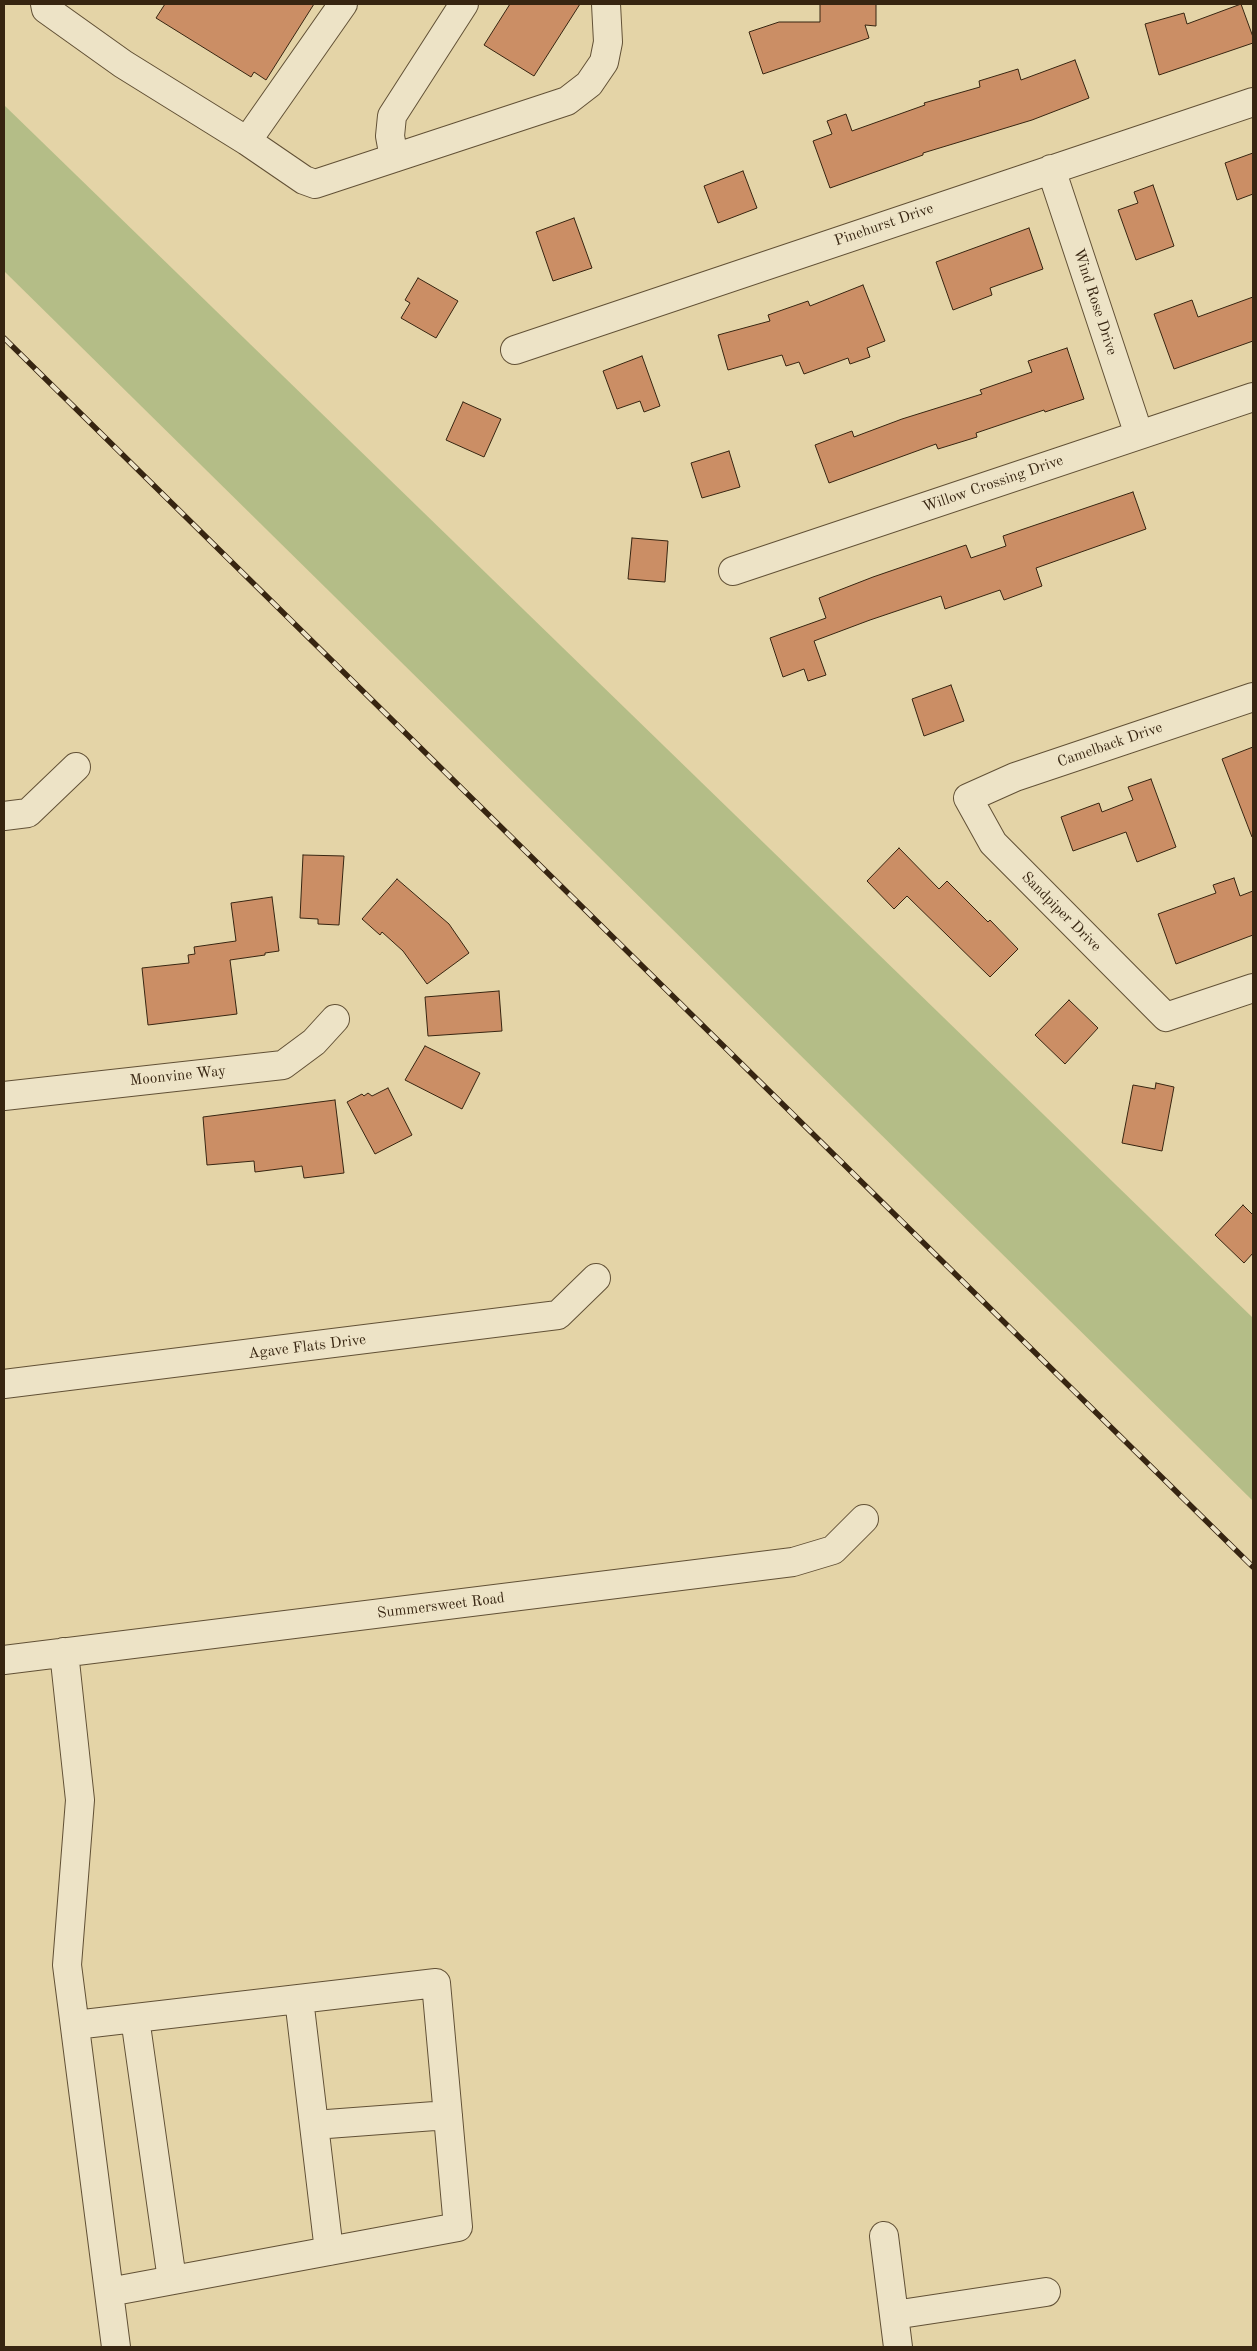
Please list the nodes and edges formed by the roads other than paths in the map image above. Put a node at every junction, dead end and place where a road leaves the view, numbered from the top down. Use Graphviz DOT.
graph roads {
  1 [pos="45,4"];
  2 [pos="343,4"];
  3 [pos="464,4"];
  4 [pos="606,4"];
  5 [pos="1253,102"];
  6 [pos="247,141"];
  7 [pos="394,158"];
  8 [pos="1051,169"];
  9 [pos="515,350"];
  10 [pos="1253,397"];
  11 [pos="1139,435"];
  12 [pos="734,571"];
  13 [pos="1253,696"];
  14 [pos="76,767"];
  15 [pos="968,798"];
  16 [pos="4,816"];
  17 [pos="1253,988"];
  18 [pos="336,1019"];
  19 [pos="4,1096"];
  20 [pos="596,1278"];
  21 [pos="4,1384"];
  22 [pos="864,1519"];
  23 [pos="64,1652"];
  24 [pos="4,1660"];
  25 [pos="299,1999"];
  26 [pos="135,2018"];
  27 [pos="74,2025"];
  28 [pos="448,2114"];
  29 [pos="314,2125"];
  30 [pos="884,2236"];
  31 [pos="329,2251"];
  32 [pos="172,2280"];
  33 [pos="109,2292"];
  34 [pos="1046,2292"];
  35 [pos="894,2315"];
  36 [pos="116,2347"];
  37 [pos="898,2347"];
  1 -- 6 [label="street"];
  2 -- 6 [label="street"];
  3 -- 7 [label="street"];
  4 -- 7 [label="street"];
  5 -- 8 [label="street, Pinehurst Drive"];
  6 -- 7 [label="street"];
  8 -- 9 [label="street, Pinehurst Drive"];
  8 -- 11 [label="street, Wind Rose Drive"];
  10 -- 11 [label="street, Willow Crossing Drive"];
  11 -- 12 [label="street, Willow Crossing Drive"];
  13 -- 15 [label="street, Camelback Drive"];
  14 -- 16 [label="street"];
  15 -- 17 [label="street, Sandpiper Drive"];
  18 -- 19 [label="street, Moonvine Way"];
  20 -- 21 [label="street, Agave Flats Drive"];
  22 -- 23 [label="street, Summersweet Road"];
  23 -- 24 [label="street, Summersweet Road"];
  23 -- 27 [label="street"];
  25 -- 26 [label="street"];
  25 -- 28 [label="street"];
  25 -- 29 [label="street"];
  26 -- 27 [label="street"];
  26 -- 32 [label="street"];
  27 -- 33 [label="street"];
  28 -- 29 [label="street"];
  28 -- 31 [label="street"];
  29 -- 31 [label="street"];
  30 -- 35 [label="street"];
  31 -- 32 [label="street"];
  32 -- 33 [label="street"];
  33 -- 36 [label="street"];
  34 -- 35 [label="street"];
  35 -- 37 [label="street"];
}
